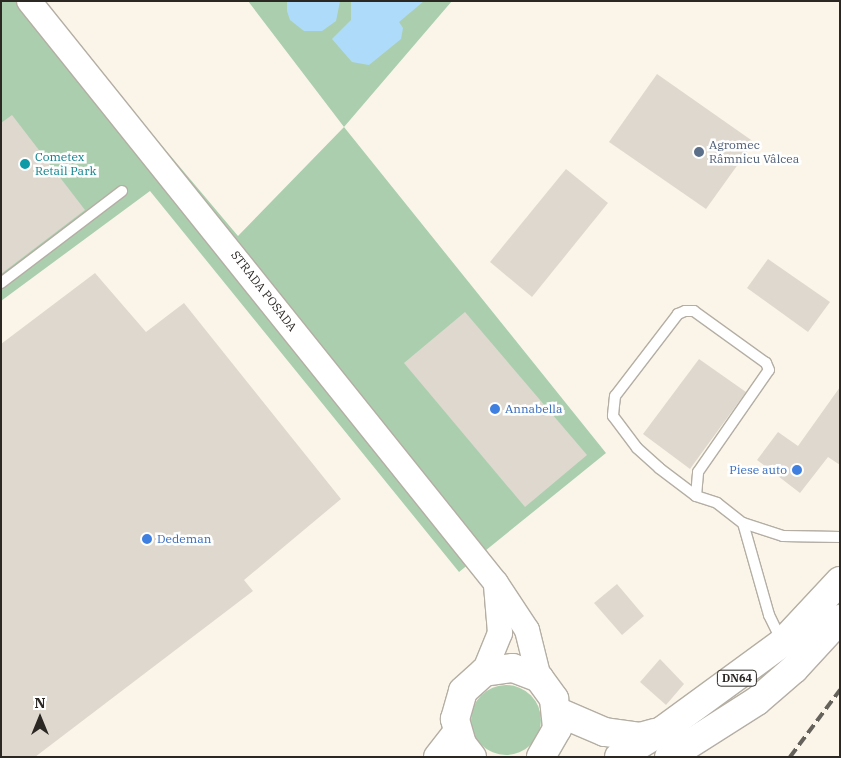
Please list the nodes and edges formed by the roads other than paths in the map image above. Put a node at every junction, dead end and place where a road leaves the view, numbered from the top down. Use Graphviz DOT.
graph roads {
  1 [pos="29,1"];
  2 [pos="122,191"];
  3 [pos="1,283"];
  4 [pos="696,496"];
  5 [pos="743,523"];
  6 [pos="840,537"];
  7 [pos="840,581"];
  8 [pos="496,583"];
  9 [pos="840,619"];
  10 [pos="782,643"];
  11 [pos="484,672"];
  12 [pos="539,678"];
  13 [pos="558,712"];
  14 [pos="723,724"];
  15 [pos="663,730"];
  16 [pos="457,733"];
  17 [pos="438,757"];
  18 [pos="472,757"];
  19 [pos="541,757"];
  20 [pos="619,757"];
  21 [pos="669,757"];
  22 [pos="694,757"];
  1 -- 8 [label="street, STRADA POSADA"];
  2 -- 3 [label="lane"];
  4 -- 4 [label="lane"];
  4 -- 5 [label="lane"];
  5 -- 6 [label="lane"];
  5 -- 10 [label="lane"];
  7 -- 10 [label="main road, DN64"];
  8 -- 11 [label="street"];
  8 -- 12 [label="street, STRADA POSADA"];
  9 -- 14 [label="main road, DN64"];
  10 -- 15 [label="main road, DN64"];
  11 -- 12 [label="main road"];
  11 -- 16 [label="main road"];
  12 -- 13 [label="main road"];
  13 -- 15 [label="main road"];
  13 -- 19 [label="main road"];
  14 -- 21 [label="main road, DN64"];
  14 -- 22 [label="main road"];
  15 -- 20 [label="main road, DN64"];
  16 -- 17 [label="main road"];
  16 -- 18 [label="main road"];
}
